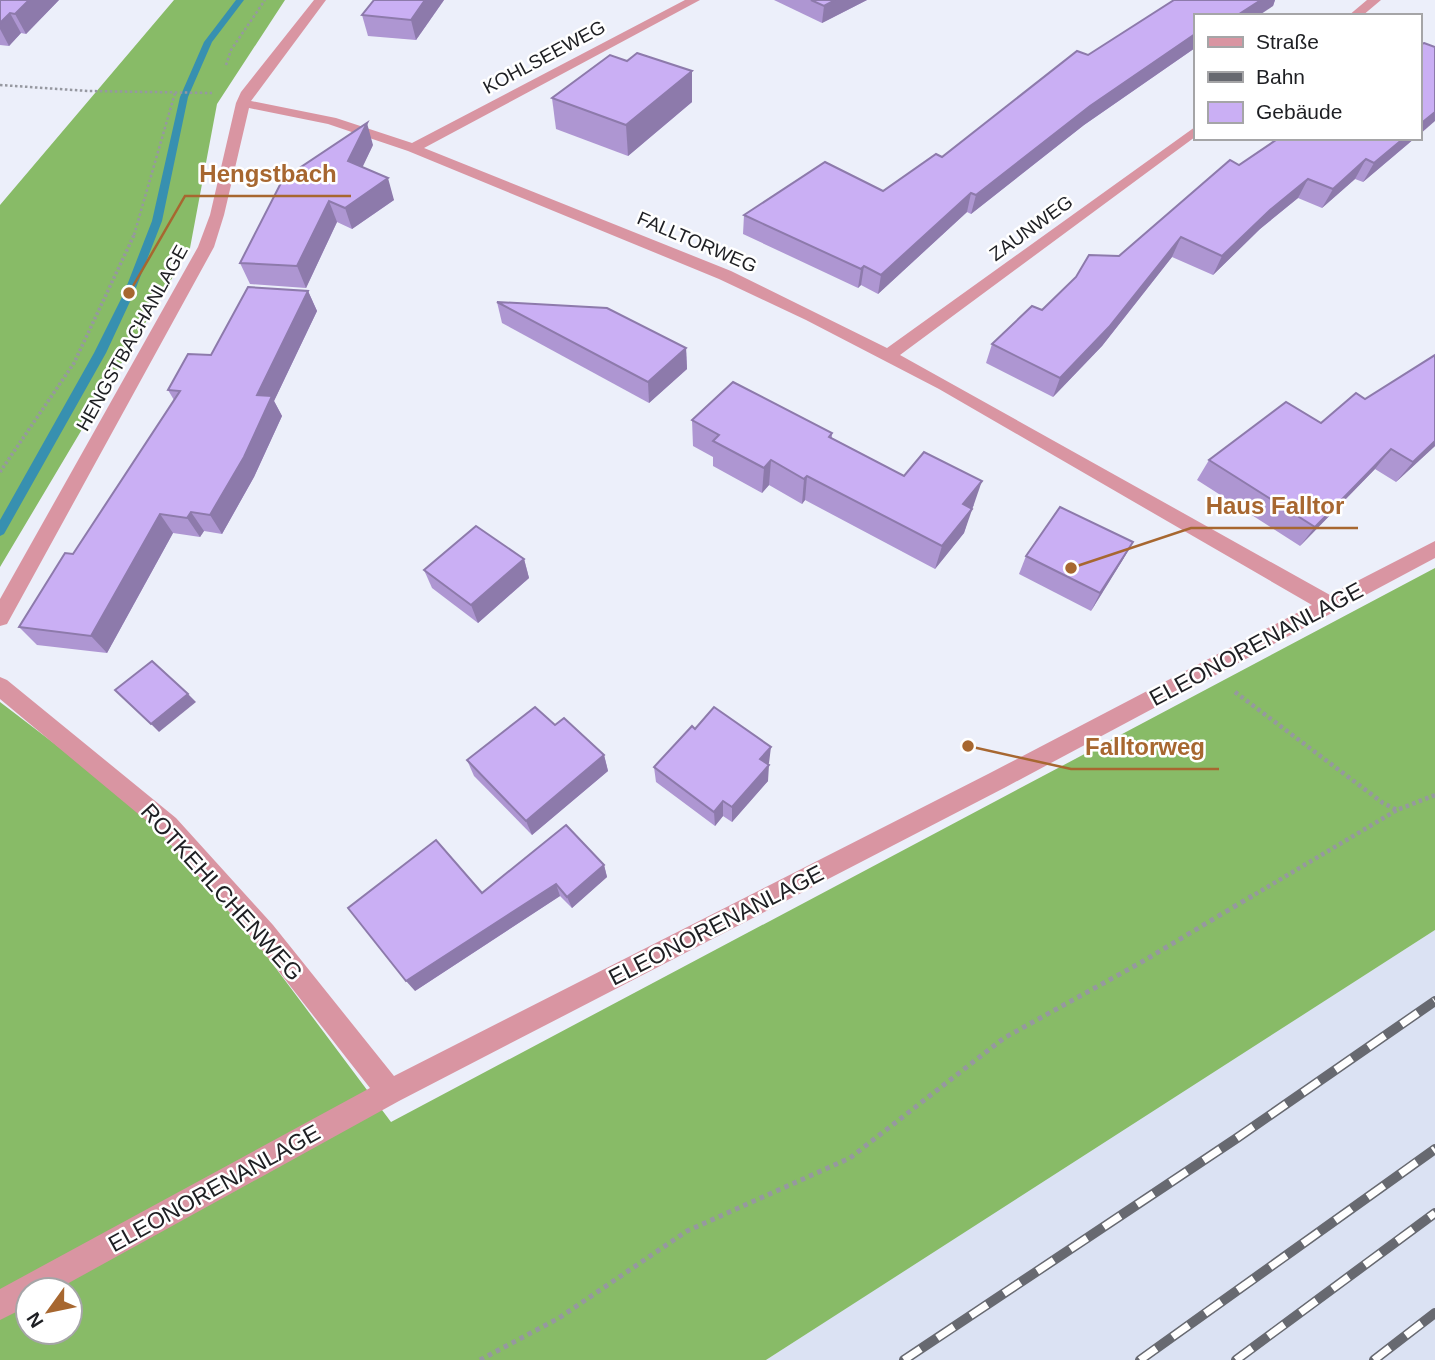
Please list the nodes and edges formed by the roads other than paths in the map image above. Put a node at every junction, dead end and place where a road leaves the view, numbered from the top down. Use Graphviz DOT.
graph roads {
  1 [pos="320,0"];
  2 [pos="694,0"];
  3 [pos="1375,0"];
  4 [pos="1357,14"];
  5 [pos="243,103"];
  6 [pos="1194,132"];
  7 [pos="413,148"];
  8 [pos="888,355"];
  9 [pos="1435,549"];
  10 [pos="1328,604"];
  11 [pos="0,618"];
  12 [pos="0,686"];
  13 [pos="390,1092"];
  14 [pos="0,1305"];
  1 -- 5 [label="street, HENGSTBACHANLAGE"];
  2 -- 7 [label="street, KOHLSEEWEG"];
  3 -- 4 [label="street"];
  5 -- 7 [label="street, FALLTORWEG"];
  5 -- 11 [label="street, HENGSTBACHANLAGE"];
  6 -- 8 [label="street, ZAUNWEG"];
  7 -- 8 [label="street, FALLTORWEG"];
  8 -- 10 [label="street, FALLTORWEG"];
  9 -- 10 [label="street, ELEONORENANLAGE"];
  10 -- 13 [label="street, ELEONORENANLAGE"];
  12 -- 13 [label="street, ROTKEHLCHENWEG"];
  13 -- 14 [label="street, ELEONORENANLAGE"];
}
